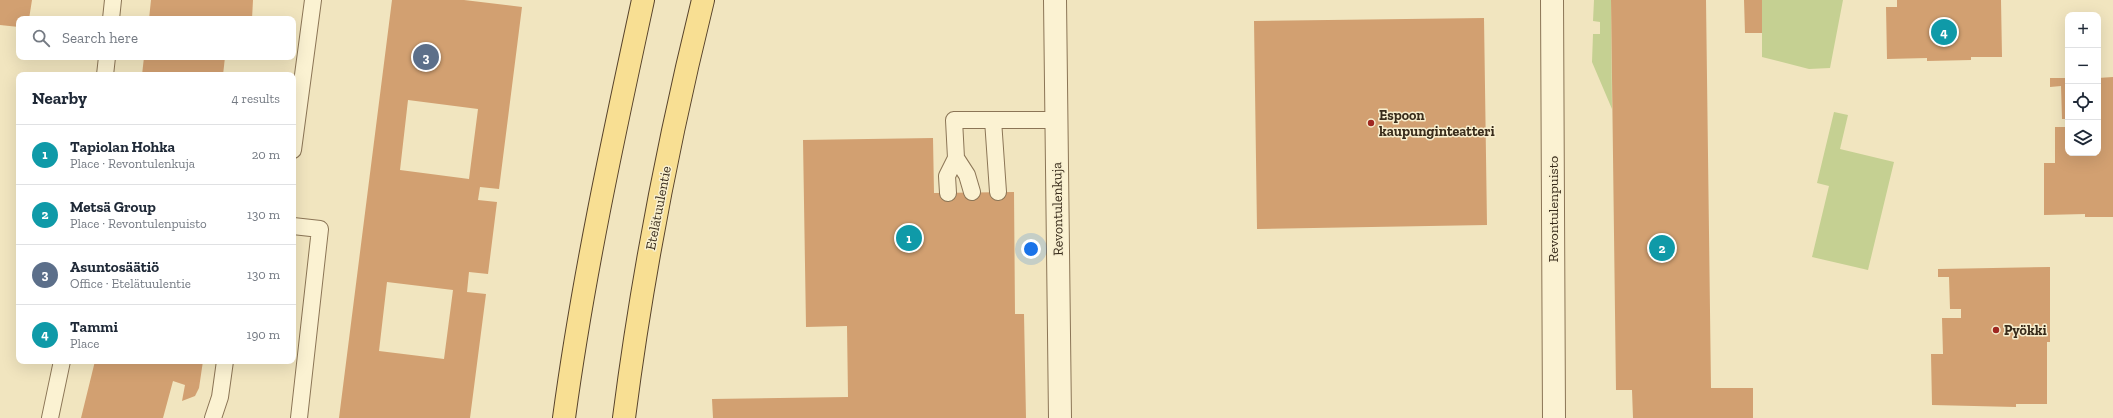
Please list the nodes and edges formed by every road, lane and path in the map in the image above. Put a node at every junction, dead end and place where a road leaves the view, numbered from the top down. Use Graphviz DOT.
graph roads {
  1 [pos="112,0"];
  2 [pos="313,0"];
  3 [pos="643,0"];
  4 [pos="703,0"];
  5 [pos="1055,0"];
  6 [pos="1552,0"];
  7 [pos="110,16"];
  8 [pos="107,60"];
  9 [pos="105,72"];
  10 [pos="993,120"];
  11 [pos="1056,120"];
  12 [pos="296,128"];
  13 [pos="956,158"];
  14 [pos="972,192"];
  15 [pos="998,192"];
  16 [pos="948,193"];
  17 [pos="296,226"];
  18 [pos="61,364"];
  19 [pos="225,364"];
  20 [pos="50,418"];
  21 [pos="213,418"];
  22 [pos="299,418"];
  23 [pos="564,418"];
  24 [pos="624,418"];
  25 [pos="1060,418"];
  26 [pos="1554,418"];
  1 -- 7 [label="lane"];
  2 -- 12 [label="lane"];
  3 -- 23 [label="main road"];
  4 -- 24 [label="main road, Etelätuulentie"];
  5 -- 11 [label="street, Revontulenkuja"];
  6 -- 26 [label="street, Revontulenpuisto"];
  8 -- 9 [label="lane"];
  10 -- 11 [label="lane"];
  10 -- 13 [label="lane"];
  10 -- 15 [label="lane"];
  11 -- 25 [label="street, Revontulenkuja"];
  13 -- 14 [label="lane"];
  13 -- 16 [label="lane"];
  17 -- 22 [label="lane"];
  18 -- 20 [label="lane"];
  19 -- 21 [label="lane"];
}
